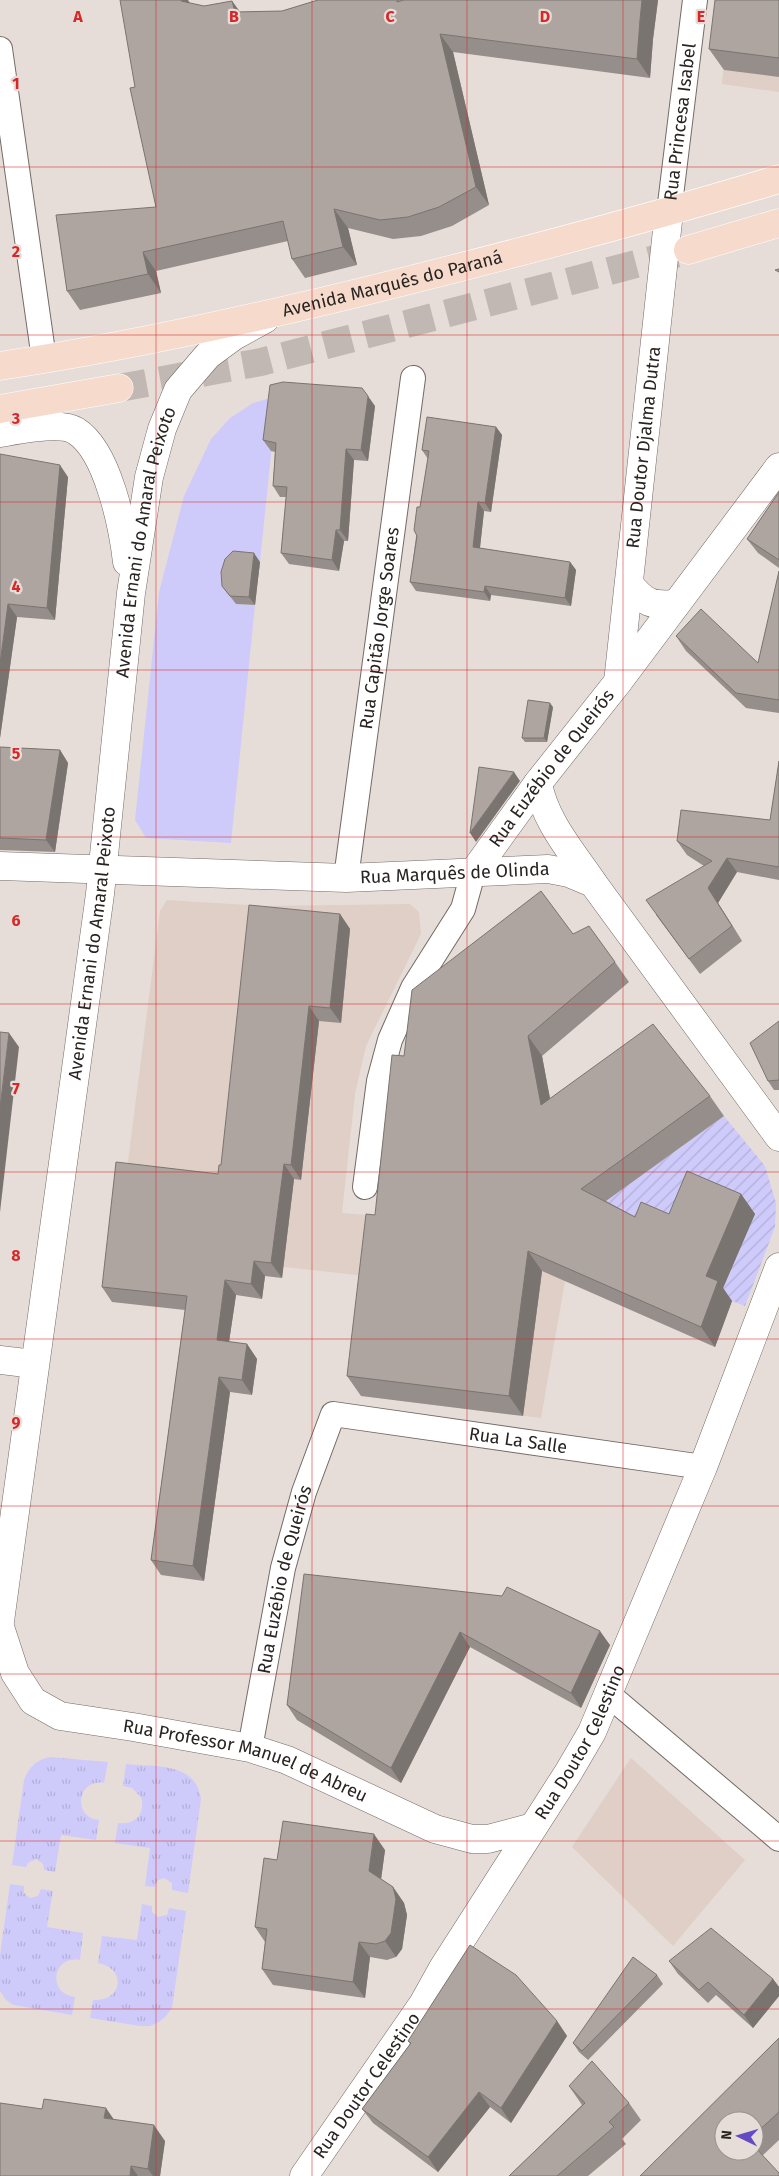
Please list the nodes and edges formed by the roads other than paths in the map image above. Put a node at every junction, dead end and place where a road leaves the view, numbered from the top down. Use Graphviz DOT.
graph roads {
  1 [pos="695,0"];
  2 [pos="0,49"];
  3 [pos="9,175"];
  4 [pos="779,179"];
  5 [pos="669,212"];
  6 [pos="779,223"];
  7 [pos="688,250"];
  8 [pos="273,314"];
  9 [pos="44,360"];
  10 [pos="0,366"];
  11 [pos="413,378"];
  12 [pos="119,388"];
  13 [pos="0,409"];
  14 [pos="0,433"];
  15 [pos="779,466"];
  16 [pos="629,584"];
  17 [pos="131,593"];
  18 [pos="676,604"];
  19 [pos="618,682"];
  20 [pos="538,782"];
  21 [pos="0,866"];
  22 [pos="102,870"];
  23 [pos="473,873"];
  24 [pos="346,878"];
  25 [pos="593,883"];
  26 [pos="779,1137"];
  27 [pos="364,1187"];
  28 [pos="779,1267"];
  29 [pos="0,1360"];
  30 [pos="34,1364"];
  31 [pos="333,1414"];
  32 [pos="704,1467"];
  33 [pos="0,1621"];
  34 [pos="0,1627"];
  35 [pos="609,1695"];
  36 [pos="250,1748"];
  37 [pos="533,1827"];
  38 [pos="779,1839"];
  39 [pos="304,2176"];
  1 -- 5 [label="street, Rua Princesa Isabel"];
  2 -- 3 [label="street"];
  3 -- 9 [label="street"];
  4 -- 5 [label="main road, Avenida Marquês do Paraná"];
  5 -- 8 [label="main road, Avenida Marquês do Paraná"];
  5 -- 16 [label="main road, Rua Doutor Djalma Dutra"];
  6 -- 7 [label="main road"];
  8 -- 9 [label="main road, Avenida Marquês do Paraná"];
  8 -- 17 [label="main road, Avenida Ernani do Amaral Peixoto"];
  9 -- 10 [label="main road, Avenida Marquês do Paraná"];
  11 -- 24 [label="street, Rua Capitão Jorge Soares"];
  12 -- 13 [label="main road"];
  14 -- 17 [label="main road"];
  15 -- 18 [label="main road, Rua Euzébio de Queirós"];
  16 -- 18 [label="main road"];
  16 -- 19 [label="main road, Rua Doutor Djalma Dutra"];
  17 -- 22 [label="main road, Avenida Ernani do Amaral Peixoto"];
  18 -- 19 [label="main road, Rua Euzébio de Queirós"];
  19 -- 20 [label="main road, Rua Euzébio de Queirós"];
  20 -- 23 [label="main road, Rua Euzébio de Queirós"];
  20 -- 25 [label="main road"];
  21 -- 22 [label="main road, Rua Marquês de Olinda"];
  22 -- 24 [label="main road, Rua Marquês de Olinda"];
  22 -- 30 [label="main road, Avenida Ernani do Amaral Peixoto"];
  23 -- 24 [label="main road, Rua Marquês de Olinda"];
  23 -- 25 [label="main road, Rua Marquês de Olinda"];
  23 -- 27 [label="street, Rua Euzébio de Queirós"];
  25 -- 26 [label="main road"];
  28 -- 32 [label="main road, Rua Doutor Celestino"];
  29 -- 30 [label="main road"];
  30 -- 33 [label="main road, Avenida Ernani do Amaral Peixoto"];
  31 -- 32 [label="street, Rua La Salle"];
  31 -- 36 [label="street, Rua Euzébio de Queirós"];
  32 -- 35 [label="main road, Rua Doutor Celestino"];
  34 -- 36 [label="main road, Rua Professor Manuel de Abreu"];
  35 -- 37 [label="main road, Rua Doutor Celestino"];
  35 -- 38 [label="street"];
  36 -- 37 [label="main road, Rua Professor Manuel de Abreu"];
  37 -- 39 [label="main road, Rua Doutor Celestino"];
}
